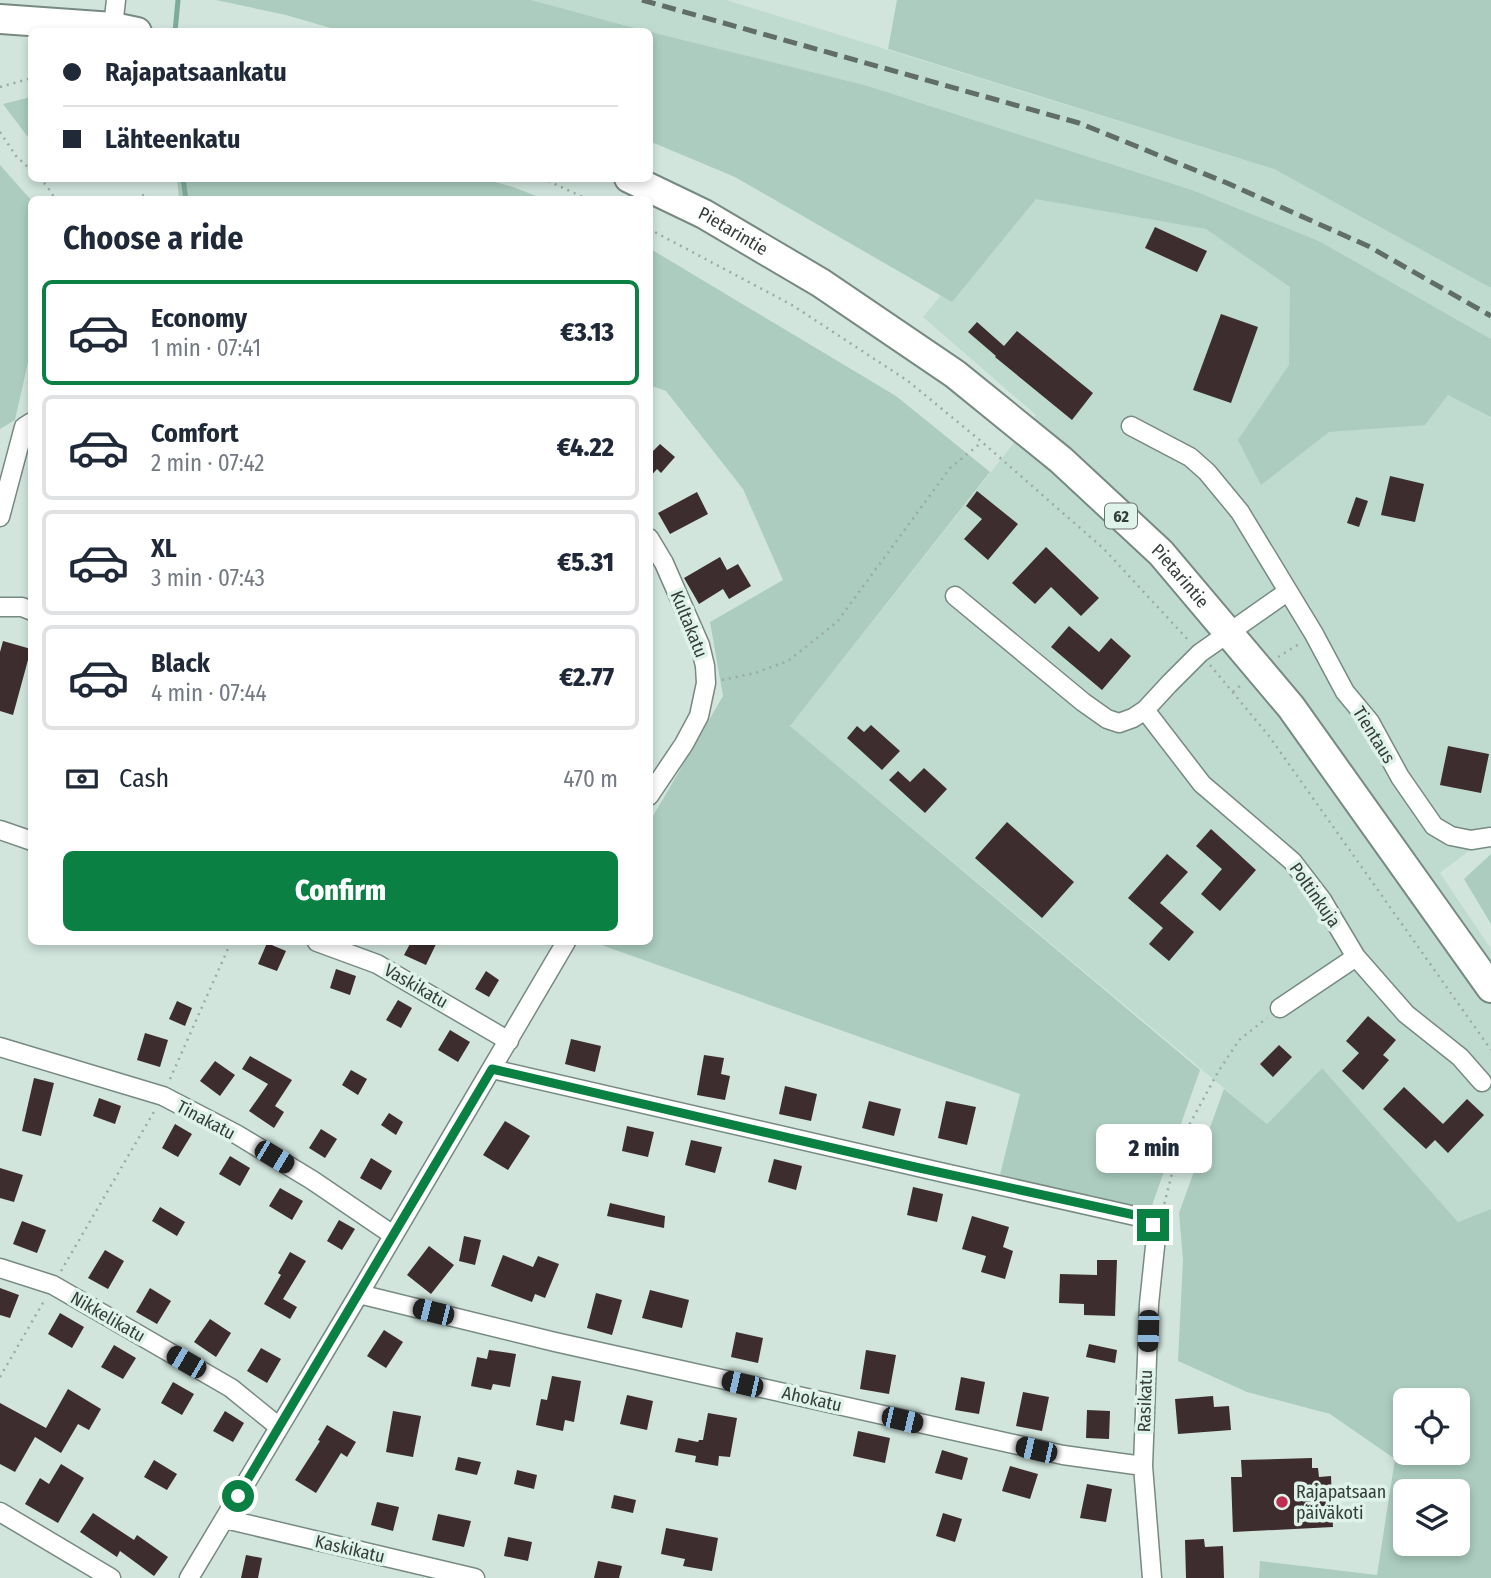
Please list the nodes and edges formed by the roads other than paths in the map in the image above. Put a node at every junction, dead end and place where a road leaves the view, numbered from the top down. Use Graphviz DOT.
graph roads {
  1 [pos="0,19"];
  2 [pos="122,19"];
  3 [pos="637,182"];
  4 [pos="28,425"];
  5 [pos="1131,426"];
  6 [pos="0,517"];
  7 [pos="653,545"];
  8 [pos="1287,592"];
  9 [pos="955,596"];
  10 [pos="0,607"];
  11 [pos="28,609"];
  12 [pos="1228,632"];
  13 [pos="1145,710"];
  14 [pos="653,790"];
  15 [pos="0,830"];
  16 [pos="1491,837"];
  17 [pos="28,840"];
  18 [pos="325,945"];
  19 [pos="564,945"];
  20 [pos="1356,957"];
  21 [pos="1491,988"];
  22 [pos="1280,1007"];
  23 [pos="509,1041"];
  24 [pos="0,1047"];
  25 [pos="492,1069"];
  26 [pos="1482,1082"];
  27 [pos="393,1235"];
  28 [pos="0,1268"];
  29 [pos="359,1294"];
  30 [pos="279,1427"];
  31 [pos="1143,1466"];
  32 [pos="0,1512"];
  33 [pos="225,1519"];
  34 [pos="111,1578"];
  35 [pos="189,1578"];
  36 [pos="475,1578"];
  37 [pos="1152,1578"];
  1 -- 2 [label="main road"];
  3 -- 12 [label="main road, Pietarintie / 62"];
  4 -- 6 [label="street"];
  5 -- 8 [label="street, Tientaus"];
  7 -- 14 [label="street, Kultakatu"];
  8 -- 12 [label="street"];
  8 -- 16 [label="street, Tientaus"];
  9 -- 13 [label="street"];
  10 -- 11 [label="street"];
  12 -- 13 [label="street"];
  12 -- 21 [label="main road, Pietarintie / 62"];
  13 -- 20 [label="street, Poltinkuja"];
  15 -- 17 [label="street"];
  18 -- 23 [label="street, Vaskikatu"];
  19 -- 23 [label="street"];
  20 -- 22 [label="street"];
  20 -- 26 [label="street, Poltinkuja"];
  23 -- 25 [label="street"];
  24 -- 27 [label="street, Tinakatu"];
  25 -- 27 [label="street"];
  25 -- 31 [label="street, Rasikatu"];
  27 -- 29 [label="street"];
  28 -- 30 [label="street, Nikkelikatu"];
  29 -- 30 [label="street"];
  29 -- 31 [label="street, Ahokatu"];
  30 -- 33 [label="street"];
  31 -- 37 [label="street, Rasikatu"];
  32 -- 34 [label="street"];
  33 -- 35 [label="street"];
  33 -- 36 [label="street, Kaskikatu"];
}
